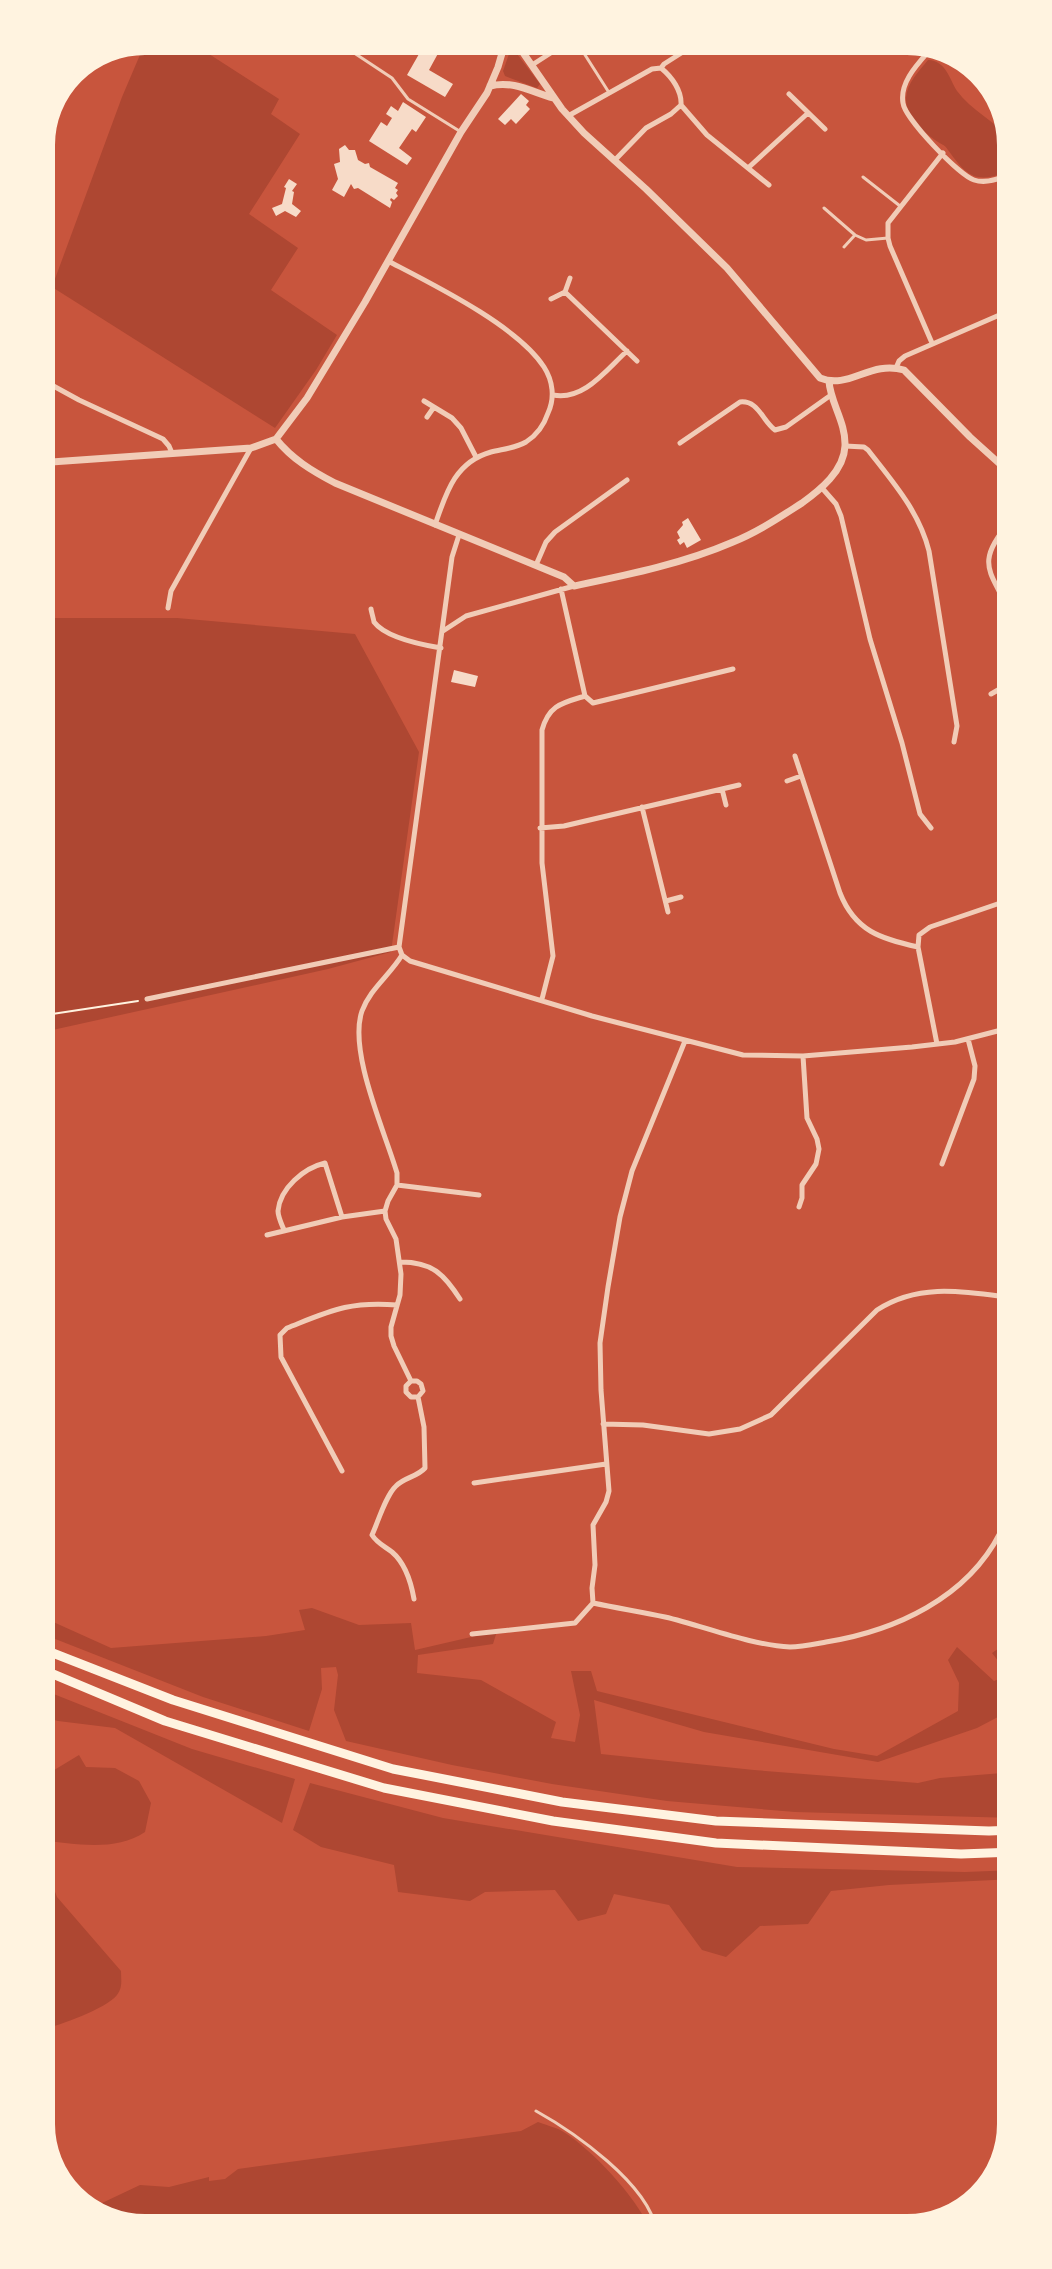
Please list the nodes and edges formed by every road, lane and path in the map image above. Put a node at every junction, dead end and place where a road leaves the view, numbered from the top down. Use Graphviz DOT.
graph roads {
  1 [pos="350,50"];
  2 [pos="502,50"];
  3 [pos="521,50"];
  4 [pos="555,50"];
  5 [pos="582,50"];
  6 [pos="686,50"];
  7 [pos="927,52"];
  8 [pos="532,65"];
  9 [pos="661,68"];
  10 [pos="490,86"];
  11 [pos="609,92"];
  12 [pos="789,94"];
  13 [pos="555,98"];
  14 [pos="681,105"];
  15 [pos="808,113"];
  16 [pos="568,116"];
  17 [pos="825,129"];
  18 [pos="461,132"];
  19 [pos="943,153"];
  20 [pos="614,161"];
  21 [pos="748,168"];
  22 [pos="1002,176"];
  23 [pos="863,177"];
  24 [pos="769,185"];
  25 [pos="900,206"];
  26 [pos="824,208"];
  27 [pos="855,235"];
  28 [pos="888,238"];
  29 [pos="844,247"];
  30 [pos="387,260"];
  31 [pos="570,278"];
  32 [pos="565,292"];
  33 [pos="551,299"];
  34 [pos="1002,314"];
  35 [pos="932,343"];
  36 [pos="627,351"];
  37 [pos="637,361"];
  38 [pos="896,368"];
  39 [pos="829,381"];
  40 [pos="50,384"];
  41 [pos="832,394"];
  42 [pos="553,395"];
  43 [pos="424,401"];
  44 [pos="434,407"];
  45 [pos="427,417"];
  46 [pos="276,439"];
  47 [pos="680,443"];
  48 [pos="845,446"];
  49 [pos="251,448"];
  50 [pos="172,453"];
  51 [pos="476,457"];
  52 [pos="50,462"];
  53 [pos="1002,466"];
  54 [pos="627,480"];
  55 [pos="822,488"];
  56 [pos="435,525"];
  57 [pos="1002,531"];
  58 [pos="459,535"];
  59 [pos="536,565"];
  60 [pos="574,586"];
  61 [pos="561,589"];
  62 [pos="1002,597"];
  63 [pos="168,608"];
  64 [pos="371,609"];
  65 [pos="443,631"];
  66 [pos="441,648"];
  67 [pos="733,669"];
  68 [pos="1002,688"];
  69 [pos="991,694"];
  70 [pos="585,696"];
  71 [pos="954,742"];
  72 [pos="795,756"];
  73 [pos="801,776"];
  74 [pos="787,781"];
  75 [pos="739,785"];
  76 [pos="722,789"];
  77 [pos="726,805"];
  78 [pos="642,807"];
  79 [pos="540,828"];
  80 [pos="931,828"];
  81 [pos="681,897"];
  82 [pos="666,901"];
  83 [pos="1002,903"];
  84 [pos="668,912"];
  85 [pos="399,947"];
  86 [pos="918,947"];
  87 [pos="402,955"];
  88 [pos="147,999"];
  89 [pos="542,1000"];
  90 [pos="50,1014"];
  91 [pos="1002,1030"];
  92 [pos="968,1039"];
  93 [pos="685,1041"];
  94 [pos="937,1044"];
  95 [pos="803,1056"];
  96 [pos="942,1164"];
  97 [pos="397,1185"];
  98 [pos="479,1195"];
  99 [pos="799,1207"];
  100 [pos="385,1211"];
  101 [pos="342,1217"];
  102 [pos="284,1230"];
  103 [pos="267,1235"];
  104 [pos="401,1262"];
  105 [pos="1002,1296"];
  106 [pos="460,1299"];
  107 [pos="397,1305"];
  108 [pos="411,1381"];
  109 [pos="418,1397"];
  110 [pos="603,1424"];
  111 [pos="606,1464"];
  112 [pos="342,1471"];
  113 [pos="474,1483"];
  114 [pos="1002,1530"];
  115 [pos="414,1599"];
  116 [pos="593,1603"];
  117 [pos="472,1634"];
  118 [pos="50,1652"];
  119 [pos="50,1673"];
  120 [pos="1002,1830"];
  121 [pos="1002,1852"];
  122 [pos="536,2111"];
  123 [pos="653,2219"];
  1 -- 18 [label="lane"];
  2 -- 10 [label="street"];
  3 -- 8 [label="street"];
  4 -- 8 [label="street"];
  5 -- 11 [label="lane"];
  6 -- 9 [label="street"];
  7 -- 19 [label="street"];
  8 -- 13 [label="street"];
  9 -- 11 [label="street"];
  9 -- 14 [label="street"];
  10 -- 13 [label="street"];
  10 -- 18 [label="street"];
  11 -- 16 [label="street"];
  12 -- 15 [label="street"];
  13 -- 16 [label="street"];
  14 -- 20 [label="street"];
  14 -- 21 [label="street"];
  15 -- 17 [label="street"];
  15 -- 21 [label="street"];
  16 -- 20 [label="street"];
  18 -- 30 [label="street"];
  19 -- 22 [label="street"];
  19 -- 25 [label="street"];
  20 -- 39 [label="street"];
  21 -- 24 [label="street"];
  23 -- 25 [label="lane"];
  25 -- 28 [label="street"];
  26 -- 27 [label="lane"];
  27 -- 28 [label="lane"];
  27 -- 29 [label="lane"];
  28 -- 35 [label="street"];
  30 -- 42 [label="street"];
  30 -- 46 [label="street"];
  31 -- 32 [label="street"];
  32 -- 33 [label="street"];
  32 -- 36 [label="street"];
  34 -- 35 [label="street"];
  35 -- 38 [label="street"];
  36 -- 37 [label="street"];
  36 -- 42 [label="street"];
  38 -- 39 [label="street"];
  38 -- 53 [label="street"];
  39 -- 41 [label="street"];
  40 -- 50 [label="street"];
  41 -- 47 [label="street"];
  41 -- 48 [label="street"];
  42 -- 51 [label="street"];
  43 -- 44 [label="street"];
  44 -- 45 [label="street"];
  44 -- 51 [label="street"];
  46 -- 49 [label="street"];
  46 -- 56 [label="street"];
  48 -- 55 [label="street"];
  48 -- 71 [label="street"];
  49 -- 50 [label="street"];
  49 -- 63 [label="street"];
  50 -- 52 [label="street"];
  51 -- 56 [label="street"];
  54 -- 59 [label="street"];
  55 -- 60 [label="street"];
  55 -- 80 [label="street"];
  56 -- 58 [label="street"];
  57 -- 62 [label="street"];
  58 -- 59 [label="street"];
  58 -- 65 [label="street"];
  59 -- 60 [label="street"];
  60 -- 61 [label="street"];
  61 -- 65 [label="street"];
  61 -- 70 [label="street"];
  64 -- 66 [label="street"];
  65 -- 66 [label="street"];
  66 -- 85 [label="street"];
  67 -- 70 [label="street"];
  68 -- 69 [label="street"];
  70 -- 79 [label="street"];
  72 -- 73 [label="street"];
  73 -- 74 [label="street"];
  73 -- 86 [label="street"];
  75 -- 76 [label="street"];
  76 -- 77 [label="street"];
  76 -- 78 [label="street"];
  78 -- 79 [label="street"];
  78 -- 82 [label="street"];
  79 -- 89 [label="street"];
  81 -- 82 [label="street"];
  82 -- 84 [label="street"];
  83 -- 86 [label="street"];
  85 -- 87 [label="street"];
  85 -- 88 [label="street"];
  86 -- 94 [label="street"];
  87 -- 89 [label="street"];
  87 -- 97 [label="street"];
  88 -- 90 [label="path"];
  89 -- 93 [label="street"];
  91 -- 92 [label="street"];
  92 -- 94 [label="street"];
  92 -- 96 [label="street"];
  93 -- 95 [label="street"];
  93 -- 110 [label="street"];
  94 -- 95 [label="street"];
  95 -- 99 [label="street"];
  97 -- 98 [label="street"];
  97 -- 100 [label="street"];
  100 -- 101 [label="street"];
  100 -- 104 [label="street"];
  101 -- 102 [label="street"];
  101 -- 102 [label="street"];
  102 -- 103 [label="street"];
  104 -- 106 [label="street"];
  104 -- 107 [label="street"];
  105 -- 110 [label="street"];
  107 -- 108 [label="street"];
  107 -- 112 [label="street"];
  108 -- 109 [label="street"];
  108 -- 109 [label="street"];
  109 -- 115 [label="street"];
  110 -- 111 [label="street"];
  111 -- 113 [label="street"];
  111 -- 116 [label="street"];
  114 -- 116 [label="street"];
  116 -- 117 [label="street"];
  118 -- 120 [label="highway"];
  119 -- 121 [label="highway"];
  122 -- 123 [label="lane"];
}
